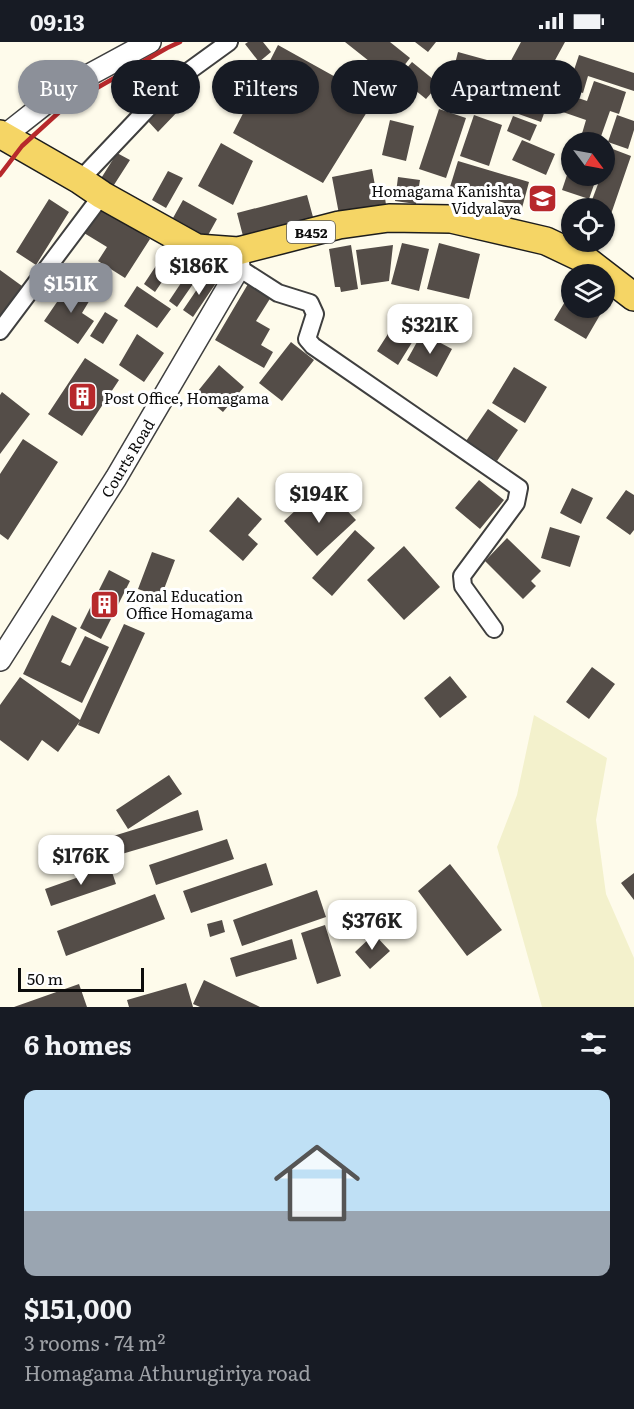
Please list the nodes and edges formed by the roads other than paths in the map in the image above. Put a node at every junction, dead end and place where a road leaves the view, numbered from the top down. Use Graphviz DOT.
graph roads {
  1 [pos="150,42"];
  2 [pos="229,42"];
  3 [pos="2,135"];
  4 [pos="80,180"];
  5 [pos="102,195"];
  6 [pos="239,260"];
  7 [pos="634,297"];
  8 [pos="0,331"];
  9 [pos="494,629"];
  10 [pos="0,660"];
  1 -- 3 [label="street"];
  2 -- 4 [label="street"];
  3 -- 4 [label="main road, B452"];
  4 -- 5 [label="main road, B452"];
  5 -- 6 [label="main road, B452"];
  5 -- 8 [label="street"];
  6 -- 7 [label="main road, B452"];
  6 -- 9 [label="street"];
  6 -- 10 [label="street, Courts Road"];
}
